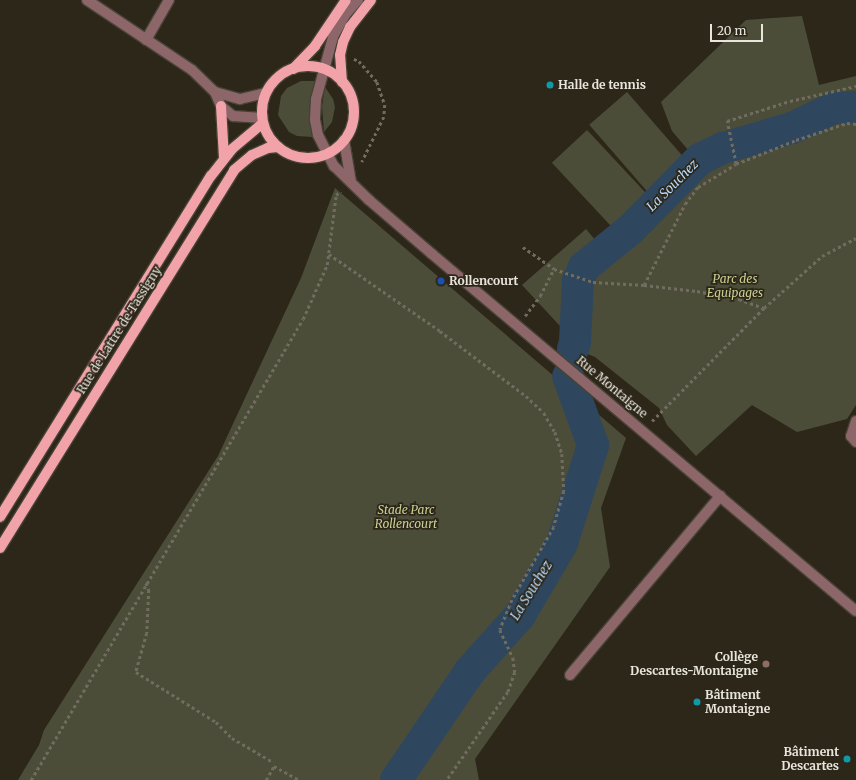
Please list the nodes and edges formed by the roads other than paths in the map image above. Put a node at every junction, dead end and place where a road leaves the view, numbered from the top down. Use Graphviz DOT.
graph roads {
  1 [pos="87,0"];
  2 [pos="169,0"];
  3 [pos="346,0"];
  4 [pos="358,0"];
  5 [pos="370,0"];
  6 [pos="146,40"];
  7 [pos="293,69"];
  8 [pos="322,69"];
  9 [pos="342,82"];
  10 [pos="215,92"];
  11 [pos="266,93"];
  12 [pos="221,106"];
  13 [pos="263,121"];
  14 [pos="344,140"];
  15 [pos="278,147"];
  16 [pos="326,154"];
  17 [pos="224,158"];
  18 [pos="350,182"];
  19 [pos="856,421"];
  20 [pos="853,439"];
  21 [pos="720,496"];
  22 [pos="0,518"];
  23 [pos="0,548"];
  24 [pos="856,611"];
  25 [pos="570,675"];
  1 -- 6 [label="street"];
  2 -- 6 [label="street"];
  3 -- 7 [label="main road"];
  4 -- 8 [label="street"];
  5 -- 9 [label="main road"];
  6 -- 10 [label="street"];
  7 -- 8 [label="main road"];
  7 -- 11 [label="main road"];
  8 -- 9 [label="main road"];
  8 -- 16 [label="street"];
  9 -- 14 [label="main road"];
  10 -- 11 [label="street"];
  10 -- 12 [label="street"];
  11 -- 13 [label="main road"];
  12 -- 13 [label="street"];
  12 -- 17 [label="main road"];
  13 -- 15 [label="main road"];
  13 -- 17 [label="main road, Rue de Lattre de Tassigny"];
  14 -- 16 [label="main road"];
  14 -- 18 [label="street"];
  15 -- 16 [label="main road"];
  15 -- 23 [label="main road, Rue de Lattre de Tassigny"];
  16 -- 18 [label="street, Rue Montaigne"];
  17 -- 22 [label="main road, Rue de Lattre de Tassigny"];
  18 -- 21 [label="street, Rue Montaigne"];
  19 -- 20 [label="street"];
  21 -- 24 [label="street, Rue Montaigne"];
  21 -- 25 [label="street"];
}
